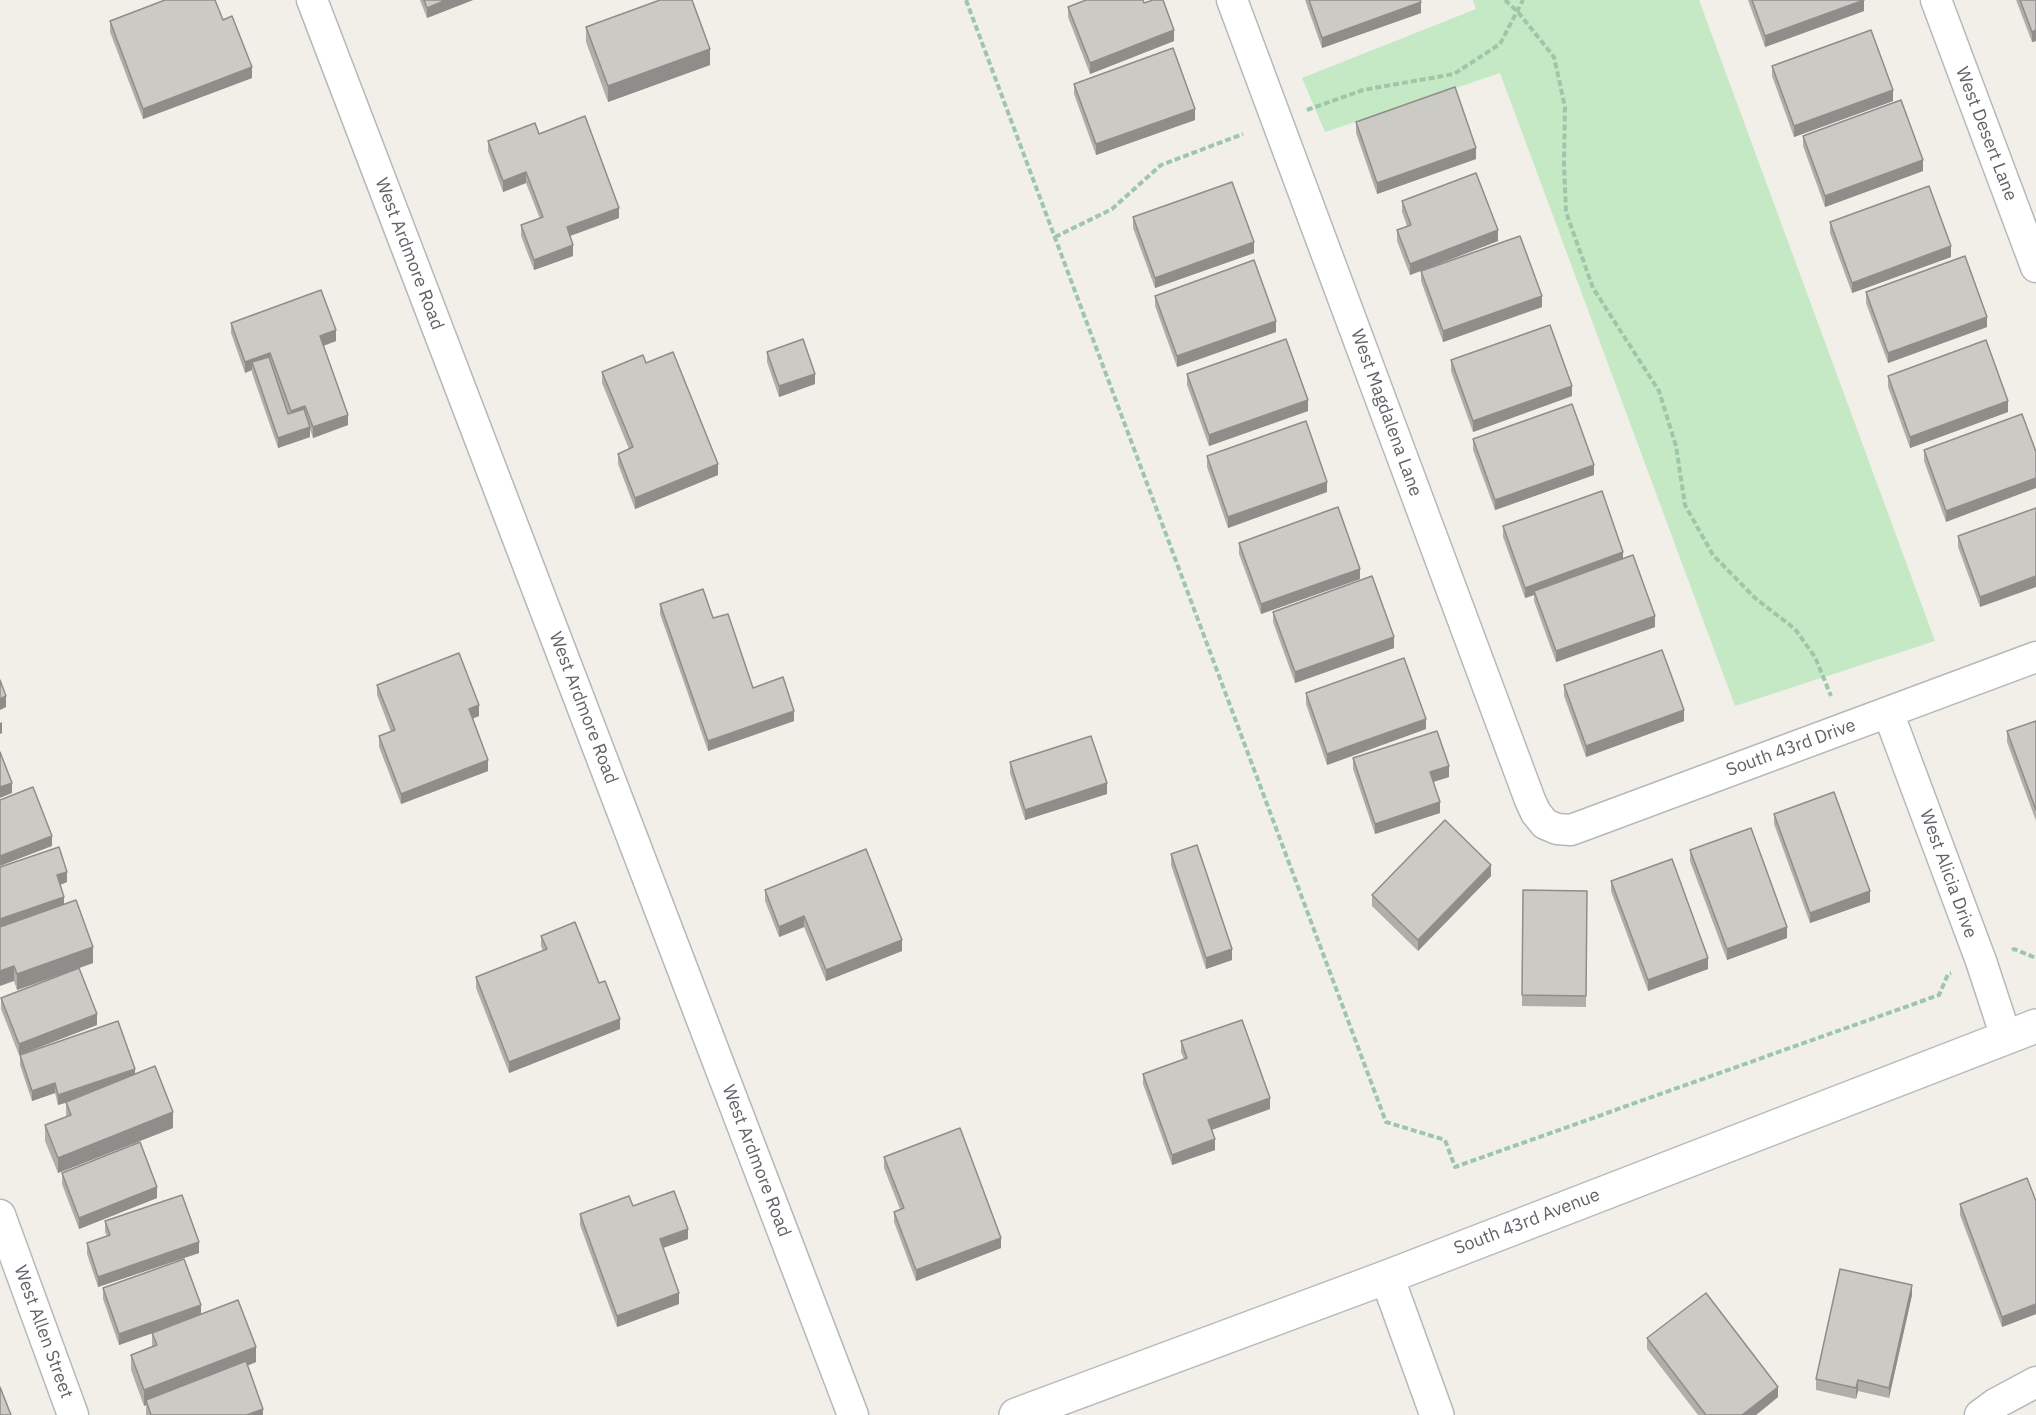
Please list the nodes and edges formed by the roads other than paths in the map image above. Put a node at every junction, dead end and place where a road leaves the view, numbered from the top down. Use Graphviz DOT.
graph roads {
  1 [pos="312,0"];
  2 [pos="1232,0"];
  3 [pos="1936,0"];
  4 [pos="2036,267"];
  5 [pos="2036,657"];
  6 [pos="1888,712"];
  7 [pos="1545,824"];
  8 [pos="2021,1031"];
  9 [pos="0,1215"];
  10 [pos="1387,1277"];
  11 [pos="2036,1382"];
  12 [pos="73,1415"];
  13 [pos="853,1415"];
  14 [pos="1016,1415"];
  15 [pos="1437,1415"];
  16 [pos="1980,1415"];
  1 -- 13 [label="street, West Ardmore Road"];
  2 -- 7 [label="street, West Magdalena Lane"];
  3 -- 4 [label="street, West Desert Lane"];
  5 -- 6 [label="street, South 43rd Drive"];
  6 -- 7 [label="street, South 43rd Drive"];
  6 -- 8 [label="street, West Alicia Drive"];
  8 -- 10 [label="street, South 43rd Avenue"];
  9 -- 12 [label="street, West Allen Street"];
  10 -- 14 [label="street, South 43rd Avenue"];
  10 -- 15 [label="street"];
  11 -- 16 [label="street"];
}
